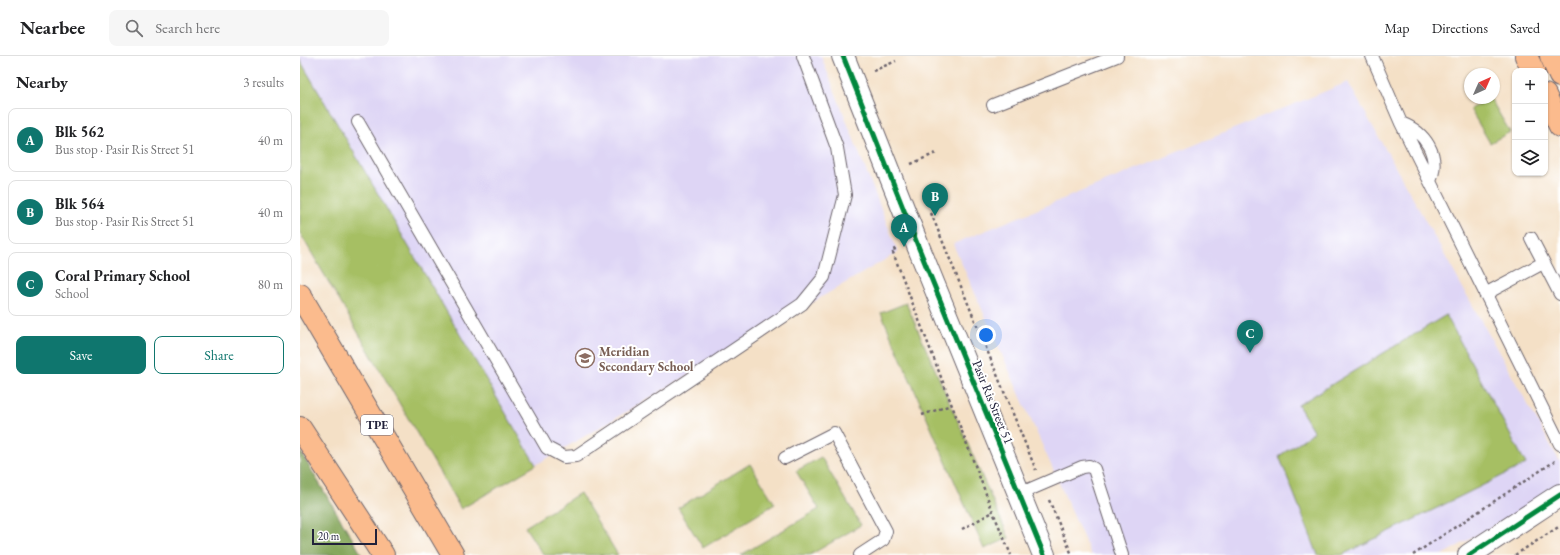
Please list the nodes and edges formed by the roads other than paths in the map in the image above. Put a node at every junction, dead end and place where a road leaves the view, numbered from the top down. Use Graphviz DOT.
graph roads {
  1 [pos="803,56"];
  2 [pos="843,56"];
  3 [pos="1117,56"];
  4 [pos="1372,56"];
  5 [pos="1526,56"];
  6 [pos="1550,56"];
  7 [pos="1532,68"];
  8 [pos="1560,76"];
  9 [pos="1548,101"];
  10 [pos="993,105"];
  11 [pos="358,122"];
  12 [pos="1560,126"];
  13 [pos="1531,238"];
  14 [pos="1544,262"];
  15 [pos="1485,294"];
  16 [pos="1560,294"];
  17 [pos="300,295"];
  18 [pos="300,428"];
  19 [pos="1560,444"];
  20 [pos="785,458"];
  21 [pos="1019,494"];
  22 [pos="1560,495"];
  23 [pos="1475,553"];
  24 [pos="383,555"];
  25 [pos="453,555"];
  26 [pos="860,555"];
  27 [pos="1044,555"];
  28 [pos="1122,555"];
  1 -- 11 [label="lane"];
  2 -- 21 [label="street, Pasir Ris Street 51"];
  3 -- 10 [label="lane"];
  4 -- 15 [label="lane"];
  5 -- 7 [label="main road"];
  6 -- 8 [label="main road"];
  9 -- 12 [label="main road"];
  13 -- 14 [label="lane"];
  14 -- 15 [label="lane"];
  14 -- 16 [label="lane"];
  15 -- 19 [label="lane"];
  17 -- 25 [label="main road, TPE"];
  18 -- 24 [label="main road"];
  20 -- 26 [label="lane"];
  21 -- 27 [label="street, Pasir Ris Street 51"];
  21 -- 28 [label="lane"];
  22 -- 23 [label="street"];
}
